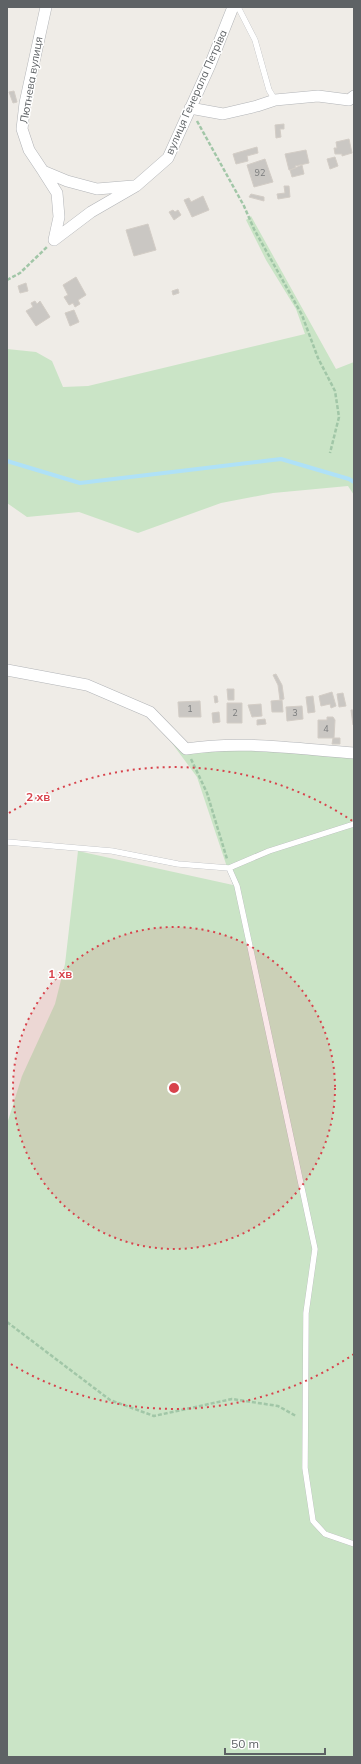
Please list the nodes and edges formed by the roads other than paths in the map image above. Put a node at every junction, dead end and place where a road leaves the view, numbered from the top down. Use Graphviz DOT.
graph roads {
  1 [pos="46,7"];
  2 [pos="233,7"];
  3 [pos="238,7"];
  4 [pos="354,96"];
  5 [pos="275,100"];
  6 [pos="190,108"];
  7 [pos="43,171"];
  8 [pos="136,186"];
  9 [pos="54,240"];
  10 [pos="7,670"];
  11 [pos="354,754"];
  12 [pos="354,824"];
  13 [pos="7,842"];
  14 [pos="229,868"];
  15 [pos="354,1544"];
  1 -- 7 [label="street, Лютнева вулиця"];
  2 -- 6 [label="street, вулиця Генерала Петріва"];
  3 -- 5 [label="lane"];
  4 -- 5 [label="street"];
  5 -- 6 [label="street"];
  6 -- 8 [label="street, вулиця Генерала Петріва"];
  7 -- 8 [label="street"];
  7 -- 9 [label="street, Лютнева вулиця"];
  8 -- 9 [label="street, вулиця Генерала Петріва"];
  10 -- 11 [label="street"];
  12 -- 14 [label="lane"];
  13 -- 14 [label="lane"];
  14 -- 15 [label="lane"];
}
